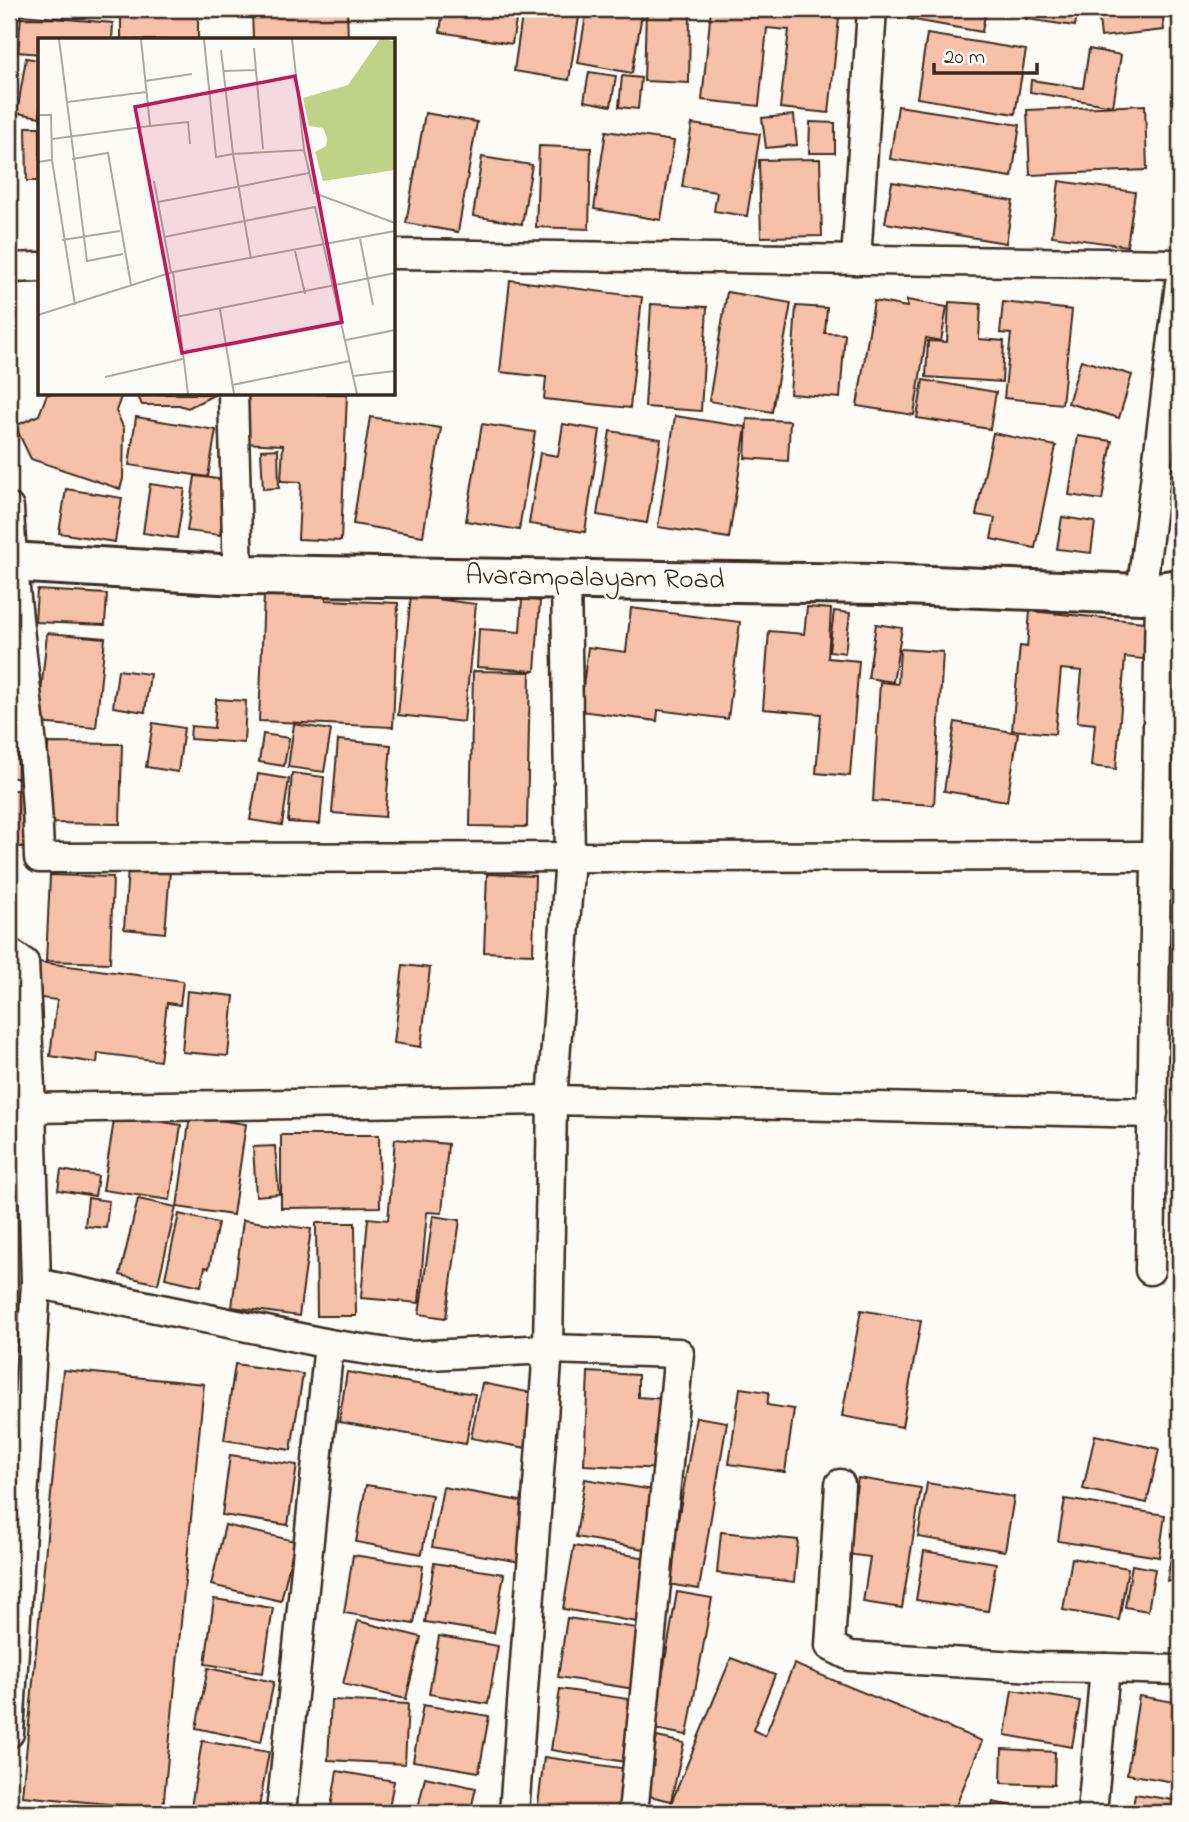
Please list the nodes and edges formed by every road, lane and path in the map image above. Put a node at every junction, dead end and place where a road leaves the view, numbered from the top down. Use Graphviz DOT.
graph roads {
  1 [pos="872,9"];
  2 [pos="396,254"];
  3 [pos="856,260"];
  4 [pos="1180,264"];
  5 [pos="38,267"];
  6 [pos="9,268"];
  7 [pos="1180,283"];
  8 [pos="233,396"];
  9 [pos="9,509"];
  10 [pos="10,562"];
  11 [pos="239,575"];
  12 [pos="566,578"];
  13 [pos="1160,592"];
  14 [pos="1156,856"];
  15 [pos="570,858"];
  16 [pos="9,953"];
  17 [pos="552,1100"];
  18 [pos="31,1108"];
  19 [pos="1153,1113"];
  20 [pos="1150,1270"];
  21 [pos="36,1283"];
  22 [pos="329,1344"];
  23 [pos="548,1349"];
  24 [pos="839,1484"];
  25 [pos="1105,1668"];
  26 [pos="1180,1670"];
  27 [pos="9,1733"];
  28 [pos="281,1813"];
  29 [pos="514,1813"];
  30 [pos="633,1813"];
  31 [pos="1092,1813"];
  1 -- 3 [label="street"];
  2 -- 3 [label="street"];
  3 -- 4 [label="street"];
  5 -- 6 [label="street"];
  7 -- 13 [label="street"];
  8 -- 11 [label="street"];
  9 -- 10 [label="street"];
  10 -- 11 [label="street, Avarampalayam Road"];
  10 -- 15 [label="street"];
  11 -- 12 [label="street, Avarampalayam Road"];
  12 -- 13 [label="street, Avarampalayam Road"];
  12 -- 15 [label="street"];
  13 -- 14 [label="street"];
  14 -- 15 [label="street"];
  14 -- 19 [label="street"];
  15 -- 17 [label="street"];
  16 -- 18 [label="street"];
  17 -- 18 [label="street"];
  17 -- 19 [label="street"];
  17 -- 23 [label="street"];
  18 -- 21 [label="street"];
  19 -- 20 [label="street"];
  21 -- 22 [label="street"];
  21 -- 27 [label="street"];
  22 -- 23 [label="street"];
  22 -- 28 [label="street"];
  23 -- 29 [label="street"];
  23 -- 30 [label="street"];
  24 -- 25 [label="street"];
  25 -- 26 [label="street"];
  25 -- 31 [label="street"];
}
